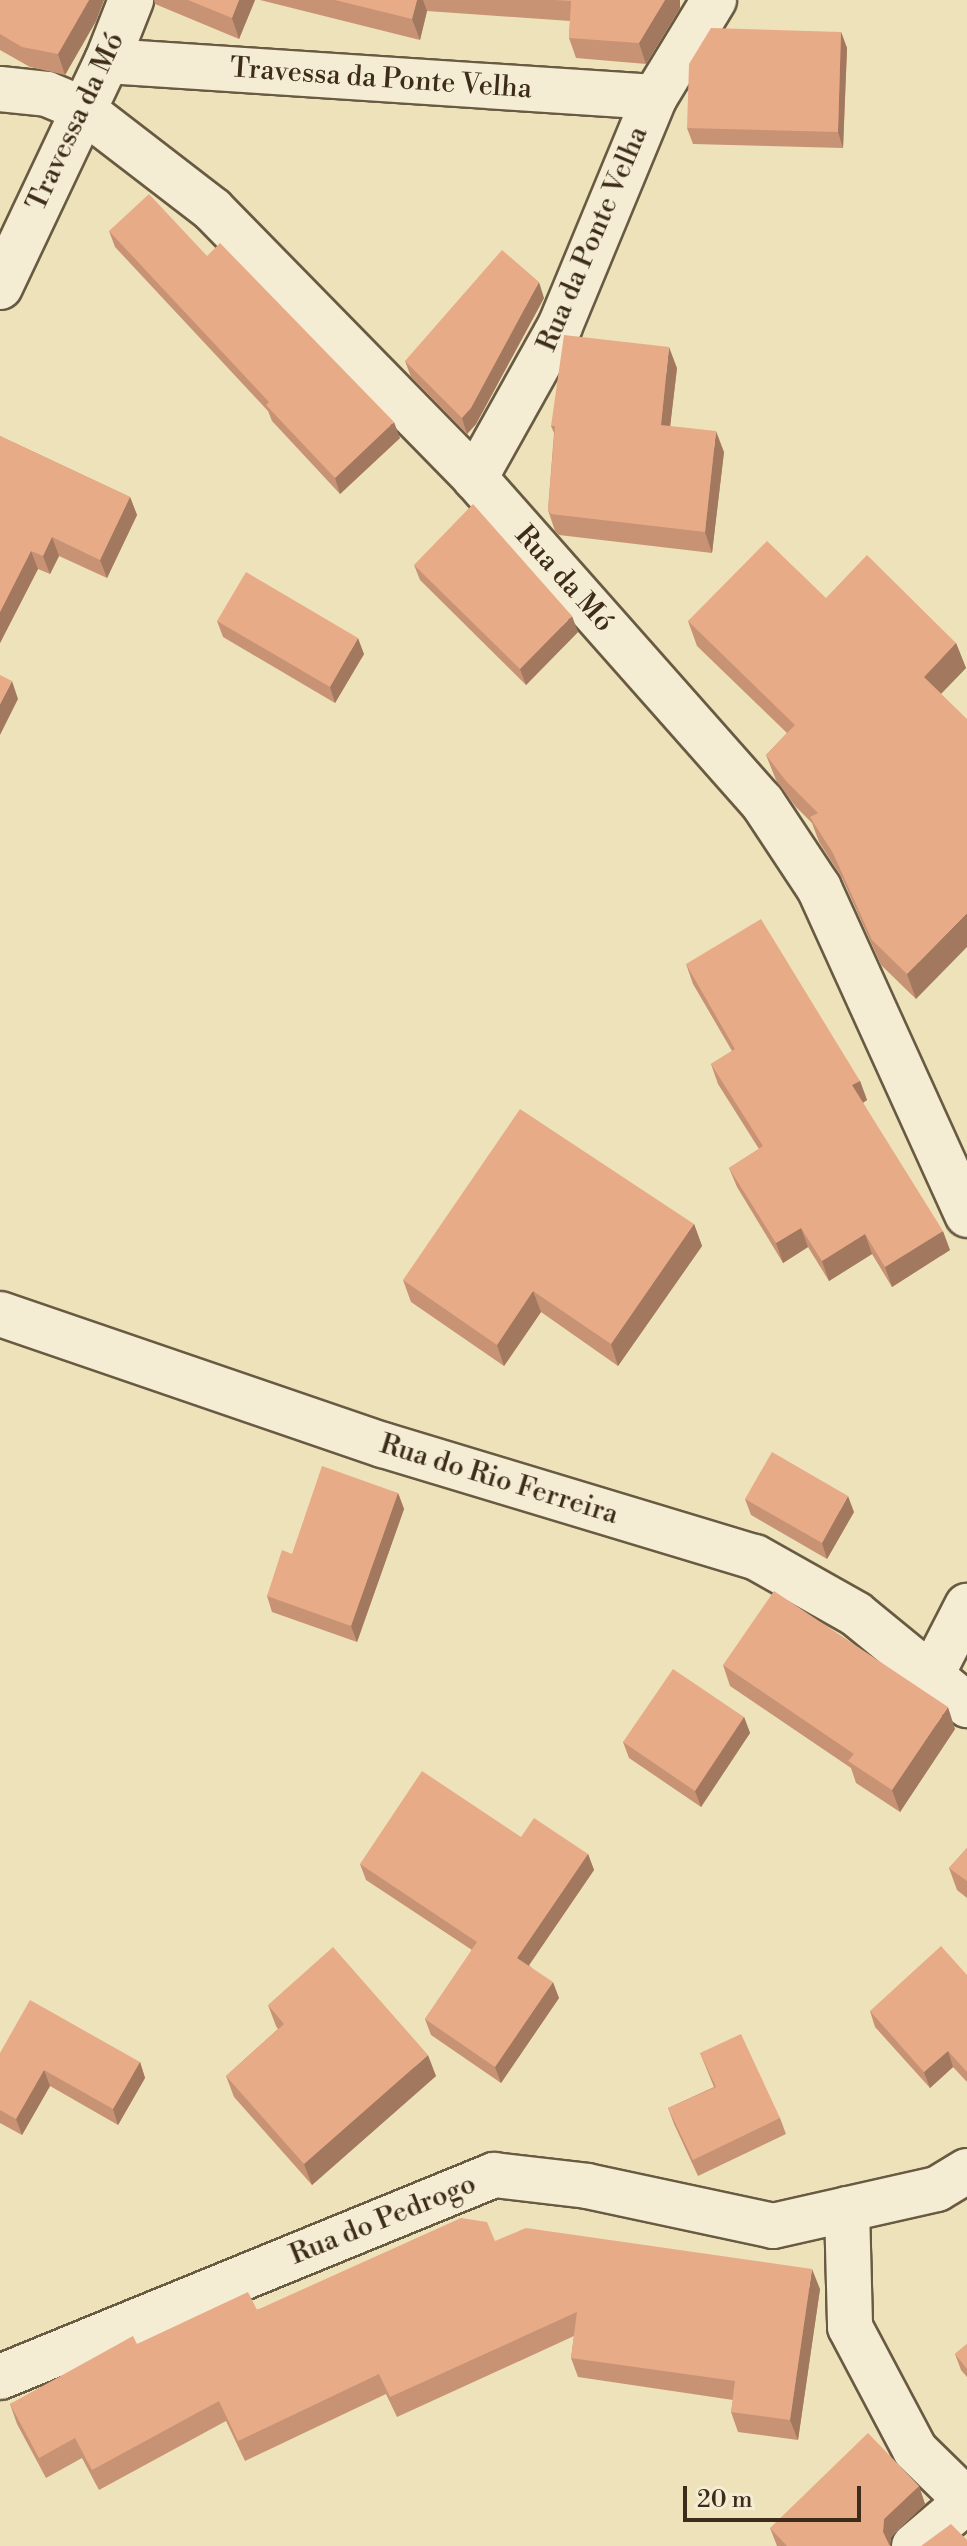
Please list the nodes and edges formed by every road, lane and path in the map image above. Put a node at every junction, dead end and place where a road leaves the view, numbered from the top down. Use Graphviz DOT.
graph roads {
  1 [pos="131,0"];
  2 [pos="714,0"];
  3 [pos="107,61"];
  4 [pos="0,89"];
  5 [pos="655,97"];
  6 [pos="82,109"];
  7 [pos="0,287"];
  8 [pos="475,478"];
  9 [pos="967,1215"];
  10 [pos="0,1314"];
  11 [pos="967,1606"];
  12 [pos="931,1676"];
  13 [pos="967,1705"];
  14 [pos="967,2171"];
  15 [pos="847,2209"];
  16 [pos="0,2377"];
  17 [pos="967,2501"];
  18 [pos="914,2546"];
  1 -- 3 [label="street, Travessa da Mó"];
  2 -- 5 [label="street, Rua da Ponte Velha"];
  3 -- 5 [label="street, Travessa da Ponte Velha"];
  3 -- 6 [label="street, Travessa da Mó"];
  4 -- 6 [label="street, Rua da Mó"];
  5 -- 8 [label="street, Rua da Ponte Velha"];
  6 -- 7 [label="street, Travessa da Mó"];
  6 -- 8 [label="street, Rua da Mó"];
  8 -- 9 [label="street, Rua da Mó"];
  10 -- 12 [label="street, Rua do Rio Ferreira"];
  11 -- 12 [label="street"];
  12 -- 13 [label="street, Rua do Rio Ferreira"];
  14 -- 15 [label="street, Rua do Pedrogo"];
  15 -- 16 [label="street, Rua do Pedrogo"];
  15 -- 17 [label="street"];
  17 -- 18 [label="street"];
}
